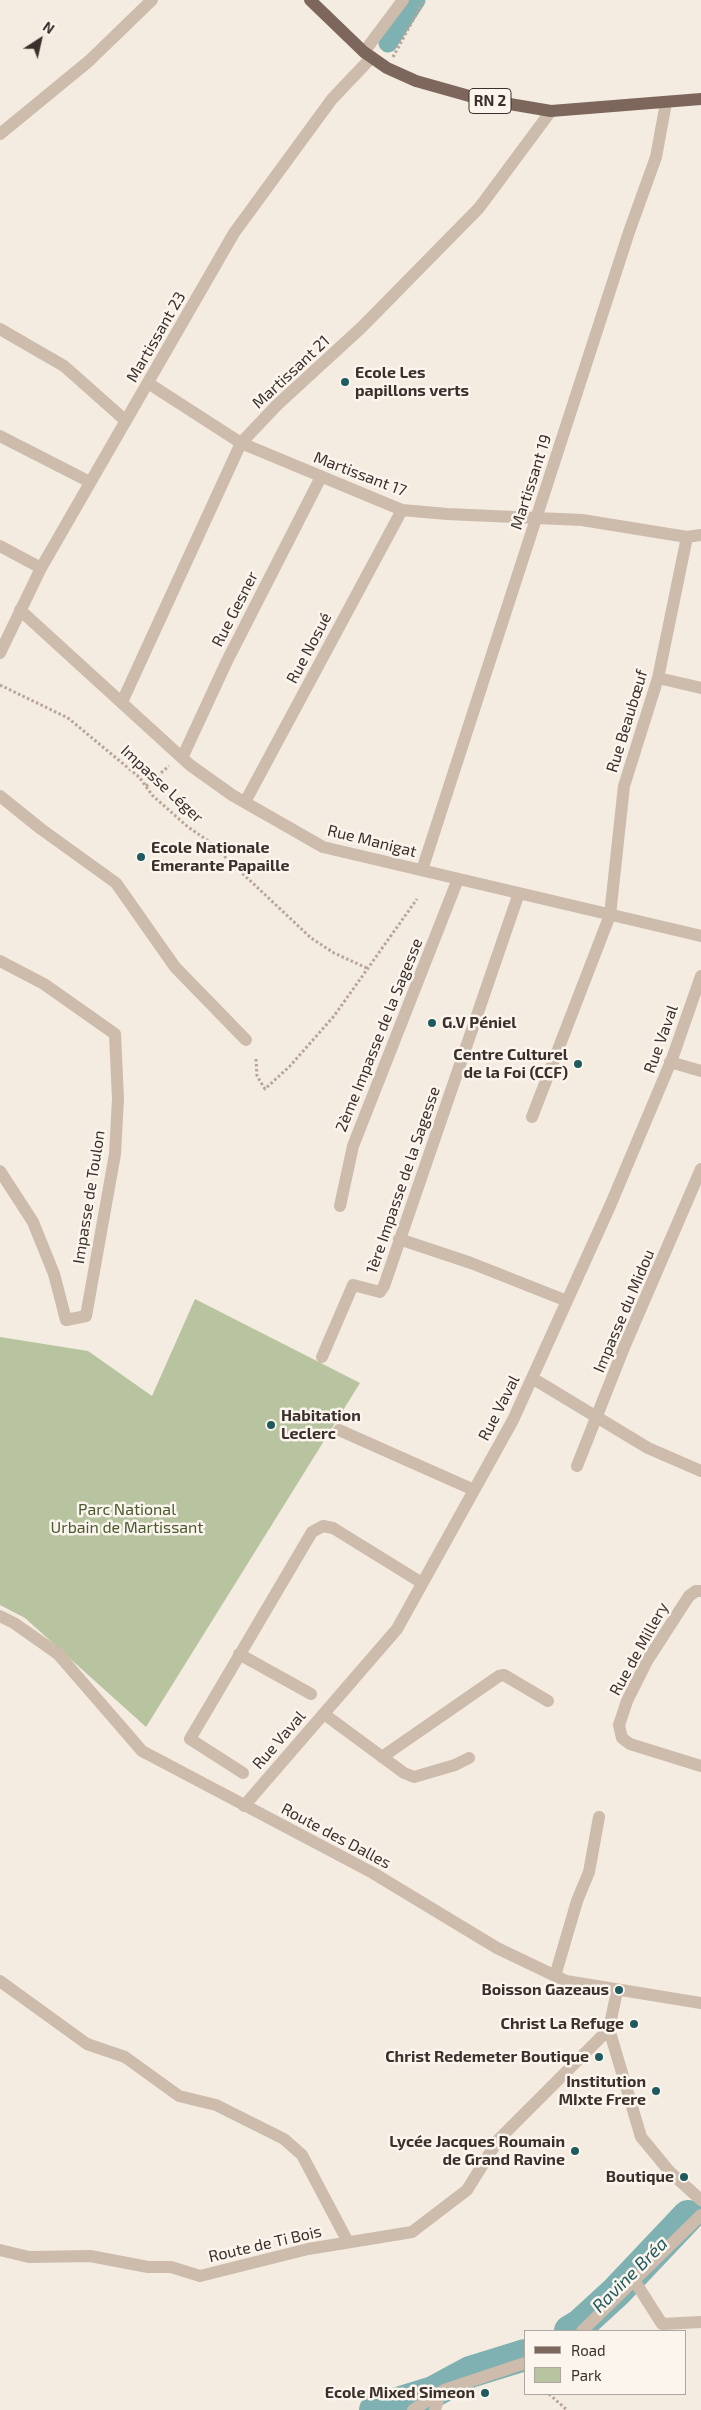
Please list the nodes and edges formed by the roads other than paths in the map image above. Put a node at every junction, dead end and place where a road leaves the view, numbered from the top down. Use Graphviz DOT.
graph roads {
  1 [pos="152,0"];
  2 [pos="310,0"];
  3 [pos="403,0"];
  4 [pos="368,55"];
  5 [pos="701,99"];
  6 [pos="666,103"];
  7 [pos="551,111"];
  8 [pos="0,134"];
  9 [pos="0,329"];
  10 [pos="148,383"];
  11 [pos="126,420"];
  12 [pos="0,436"];
  13 [pos="241,443"];
  14 [pos="321,477"];
  15 [pos="90,482"];
  16 [pos="402,510"];
  17 [pos="537,518"];
  18 [pos="701,535"];
  19 [pos="687,537"];
  20 [pos="0,546"];
  21 [pos="41,568"];
  22 [pos="20,610"];
  23 [pos="0,653"];
  24 [pos="658,678"];
  25 [pos="701,688"];
  26 [pos="122,702"];
  27 [pos="182,758"];
  28 [pos="0,796"];
  29 [pos="245,802"];
  30 [pos="422,870"];
  31 [pos="458,879"];
  32 [pos="519,893"];
  33 [pos="610,915"];
  34 [pos="701,936"];
  35 [pos="0,960"];
  36 [pos="701,976"];
  37 [pos="246,1040"];
  38 [pos="670,1062"];
  39 [pos="701,1071"];
  40 [pos="532,1116"];
  41 [pos="701,1168"];
  42 [pos="0,1170"];
  43 [pos="340,1206"];
  44 [pos="399,1239"];
  45 [pos="567,1300"];
  46 [pos="322,1357"];
  47 [pos="532,1378"];
  48 [pos="598,1417"];
  49 [pos="339,1430"];
  50 [pos="577,1466"];
  51 [pos="701,1471"];
  52 [pos="474,1490"];
  53 [pos="422,1583"];
  54 [pos="701,1592"];
  55 [pos="0,1616"];
  56 [pos="240,1654"];
  57 [pos="311,1694"];
  58 [pos="548,1701"];
  59 [pos="324,1714"];
  60 [pos="382,1757"];
  61 [pos="469,1758"];
  62 [pos="701,1766"];
  63 [pos="243,1773"];
  64 [pos="244,1806"];
  65 [pos="599,1818"];
  66 [pos="556,1976"];
  67 [pos="0,1981"];
  68 [pos="617,1991"];
  69 [pos="701,2003"];
  70 [pos="609,2029"];
  71 [pos="701,2200"];
  72 [pos="701,2215"];
  73 [pos="348,2242"];
  74 [pos="0,2250"];
  75 [pos="634,2280"];
  76 [pos="701,2322"];
  77 [pos="583,2330"];
  78 [pos="524,2363"];
  79 [pos="441,2392"];
  80 [pos="413,2410"];
  81 [pos="435,2410"];
  1 -- 8 [label="street"];
  2 -- 4 [label="main road, RN 2"];
  3 -- 4 [label="street, Martissant 23"];
  4 -- 7 [label="main road, RN 2"];
  4 -- 10 [label="street, Martissant 23"];
  5 -- 6 [label="main road, RN 2"];
  6 -- 7 [label="main road, RN 2"];
  6 -- 17 [label="street, Martissant 19"];
  7 -- 13 [label="street, Martissant 21"];
  9 -- 11 [label="street"];
  10 -- 11 [label="street, Martissant 23"];
  10 -- 13 [label="street, Martissant 17"];
  11 -- 15 [label="street, Martissant 23"];
  12 -- 15 [label="street"];
  13 -- 14 [label="street, Martissant 17"];
  13 -- 26 [label="street, Martissant 21"];
  14 -- 16 [label="street, Martissant 17"];
  14 -- 27 [label="street, Rue Gesner"];
  15 -- 21 [label="street, Martissant 23"];
  16 -- 17 [label="street, Martissant 17"];
  16 -- 29 [label="street, Rue Nosué"];
  17 -- 19 [label="street, Martissant 17"];
  17 -- 30 [label="street, Martissant 19"];
  18 -- 19 [label="street, Martissant 17"];
  19 -- 24 [label="street, Rue Beaubœuf"];
  20 -- 21 [label="street"];
  21 -- 22 [label="street, Martissant 23"];
  22 -- 23 [label="street, Martissant 23"];
  22 -- 26 [label="street, Rue Manigat"];
  24 -- 25 [label="street"];
  24 -- 33 [label="street, Rue Beaubœuf"];
  26 -- 27 [label="street, Rue Manigat"];
  27 -- 29 [label="street, Rue Manigat"];
  28 -- 37 [label="street"];
  29 -- 30 [label="street, Rue Manigat"];
  30 -- 31 [label="street, Rue Manigat"];
  31 -- 32 [label="street, Rue Manigat"];
  31 -- 43 [label="street, 2ème Impasse de la Sagesse"];
  32 -- 33 [label="street, Rue Manigat"];
  32 -- 44 [label="street, 1ère Impasse de la Sagesse"];
  33 -- 34 [label="street, Rue Manigat"];
  33 -- 40 [label="street, Rue Beaubœuf"];
  35 -- 42 [label="street, Impasse de Toulon"];
  36 -- 38 [label="street, Rue Vaval"];
  38 -- 39 [label="street"];
  38 -- 45 [label="street, Rue Vaval"];
  41 -- 48 [label="street, Impasse du Midou"];
  44 -- 45 [label="street"];
  44 -- 46 [label="street, 1ère Impasse de la Sagesse"];
  45 -- 47 [label="street, Rue Vaval"];
  47 -- 48 [label="street"];
  47 -- 52 [label="street, Rue Vaval"];
  48 -- 50 [label="street, Impasse du Midou"];
  48 -- 51 [label="street"];
  49 -- 52 [label="street"];
  52 -- 53 [label="street, Rue Vaval"];
  53 -- 56 [label="street"];
  53 -- 59 [label="street, Rue Vaval"];
  54 -- 62 [label="street, Rue de Millery"];
  55 -- 64 [label="street, Route des Dalles"];
  56 -- 57 [label="street"];
  56 -- 63 [label="street"];
  58 -- 60 [label="street"];
  59 -- 60 [label="street"];
  59 -- 64 [label="street, Rue Vaval"];
  60 -- 61 [label="street"];
  64 -- 66 [label="street, Route des Dalles"];
  65 -- 66 [label="street"];
  66 -- 68 [label="street, Route des Dalles"];
  67 -- 73 [label="street"];
  68 -- 69 [label="street, Route des Dalles"];
  68 -- 70 [label="street"];
  70 -- 71 [label="street"];
  70 -- 73 [label="street, Route de Ti Bois"];
  72 -- 75 [label="street"];
  73 -- 74 [label="street, Route de Ti Bois"];
  75 -- 76 [label="street"];
  75 -- 77 [label="street"];
  78 -- 79 [label="street"];
  79 -- 80 [label="street"];
  79 -- 81 [label="street"];
}
